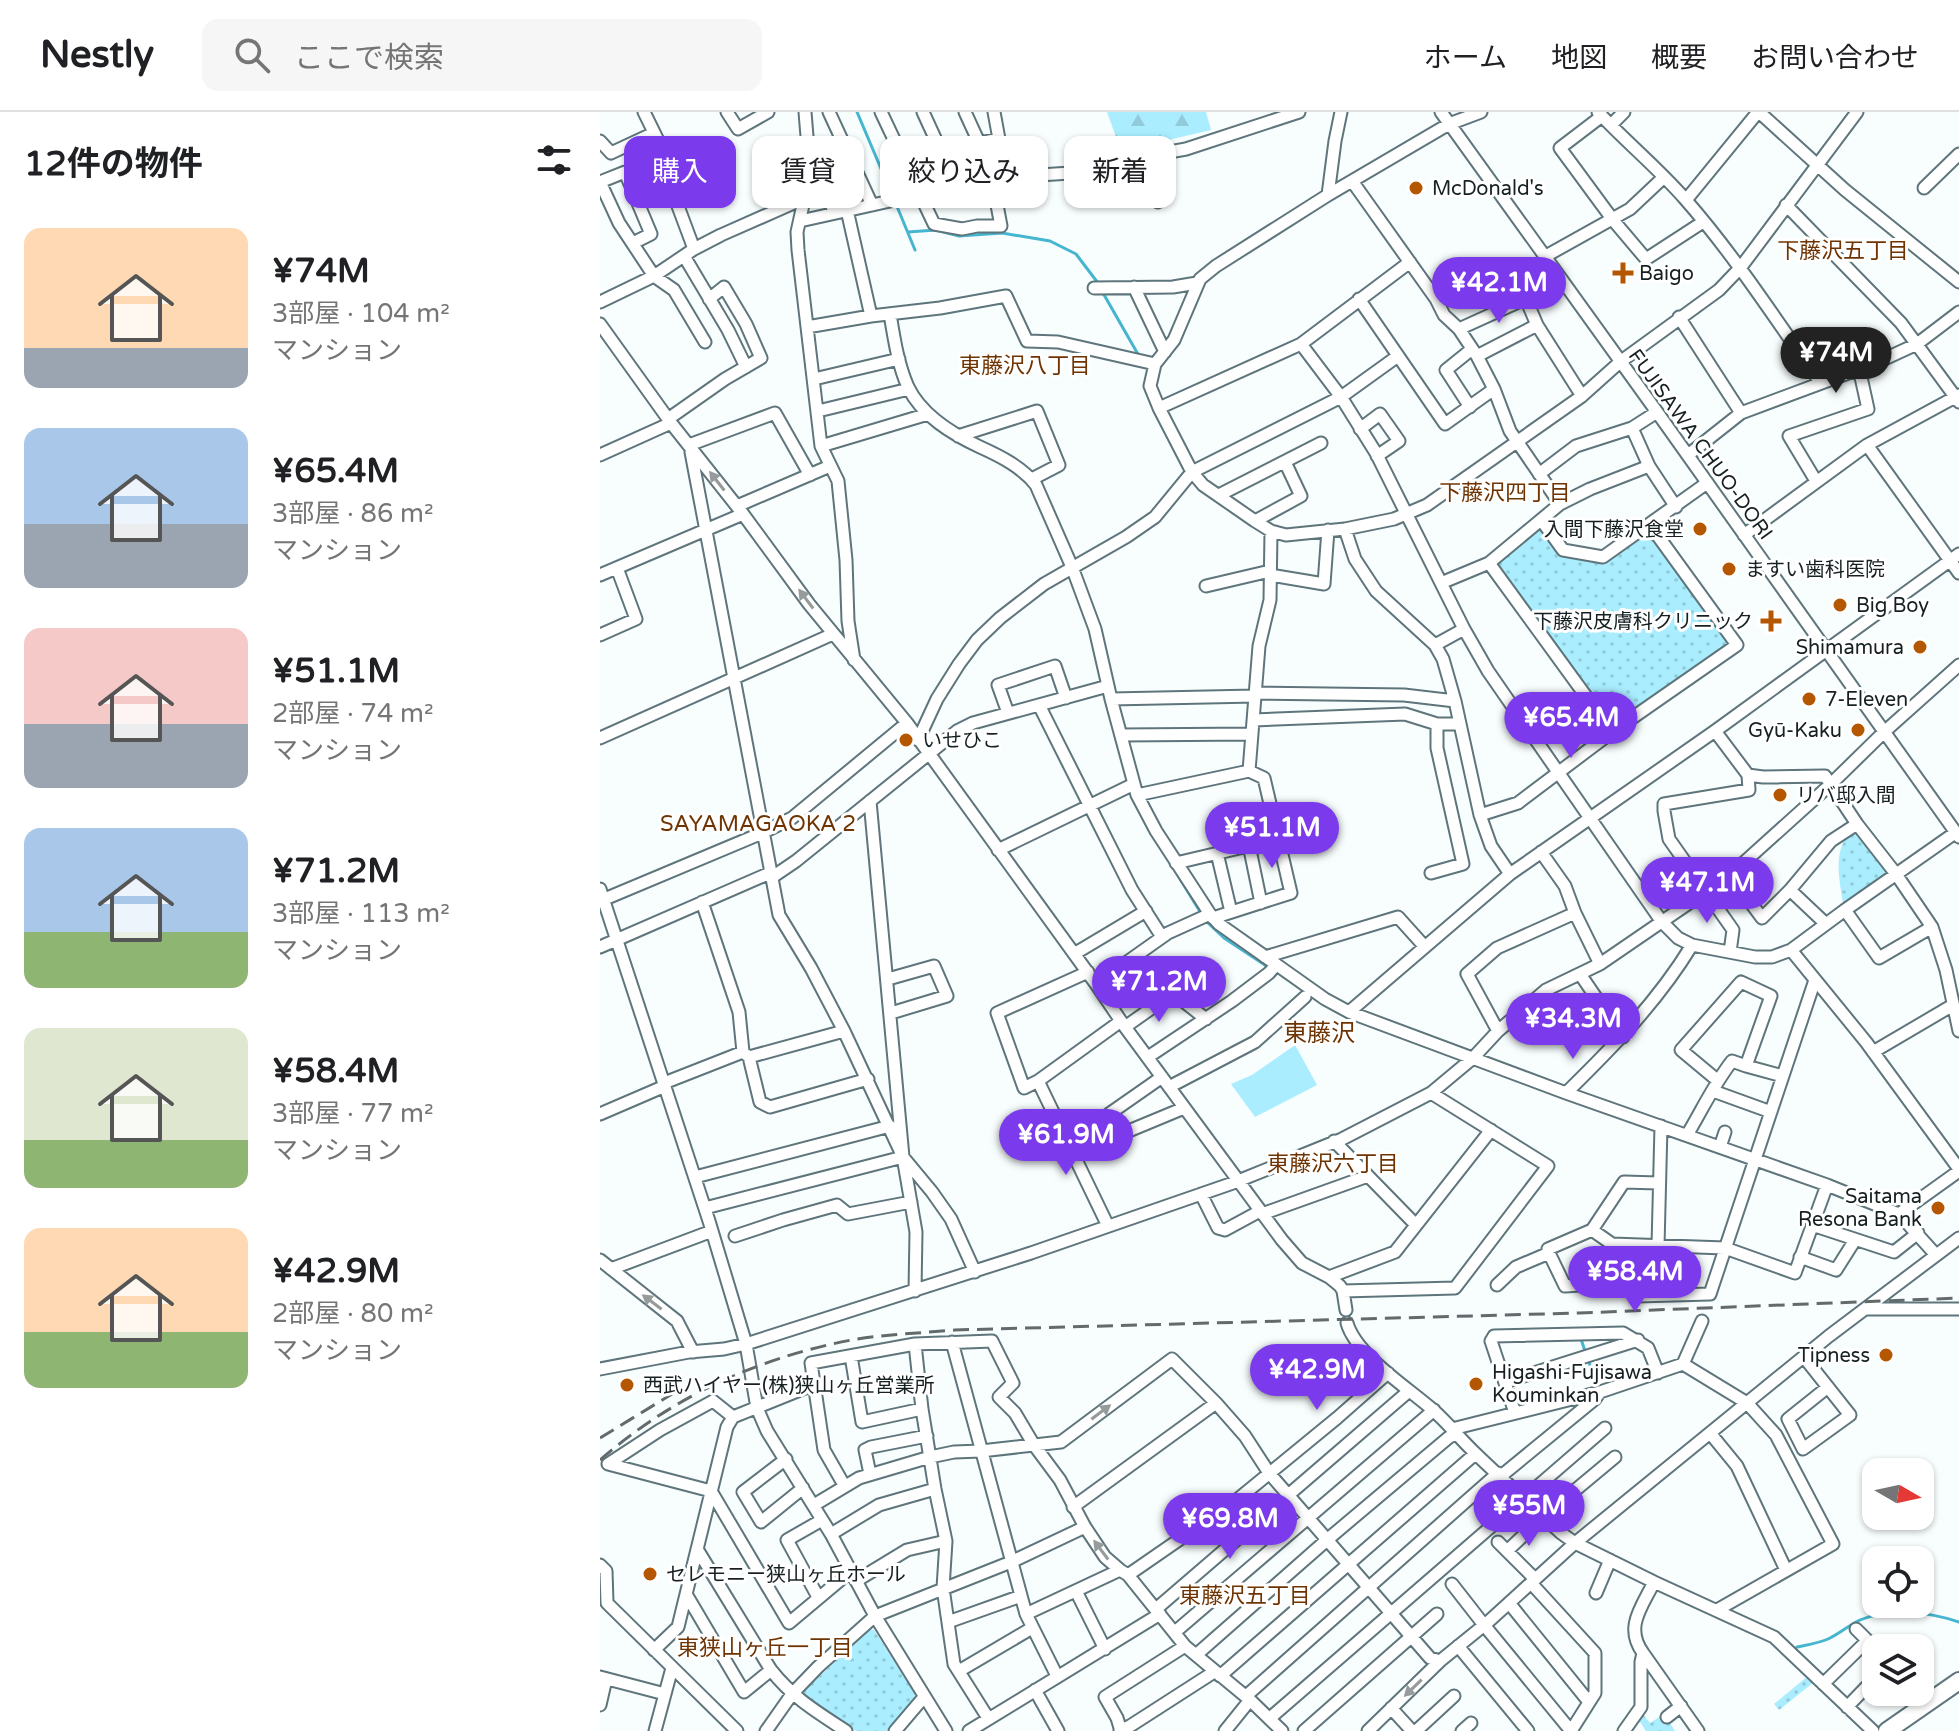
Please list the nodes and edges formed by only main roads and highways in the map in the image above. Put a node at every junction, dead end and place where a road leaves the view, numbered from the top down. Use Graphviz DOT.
graph roads {
  1 [pos="1959,1681"];
  2 [pos="1887,1731"];
  1 -- 2 [label="highway"];
}
